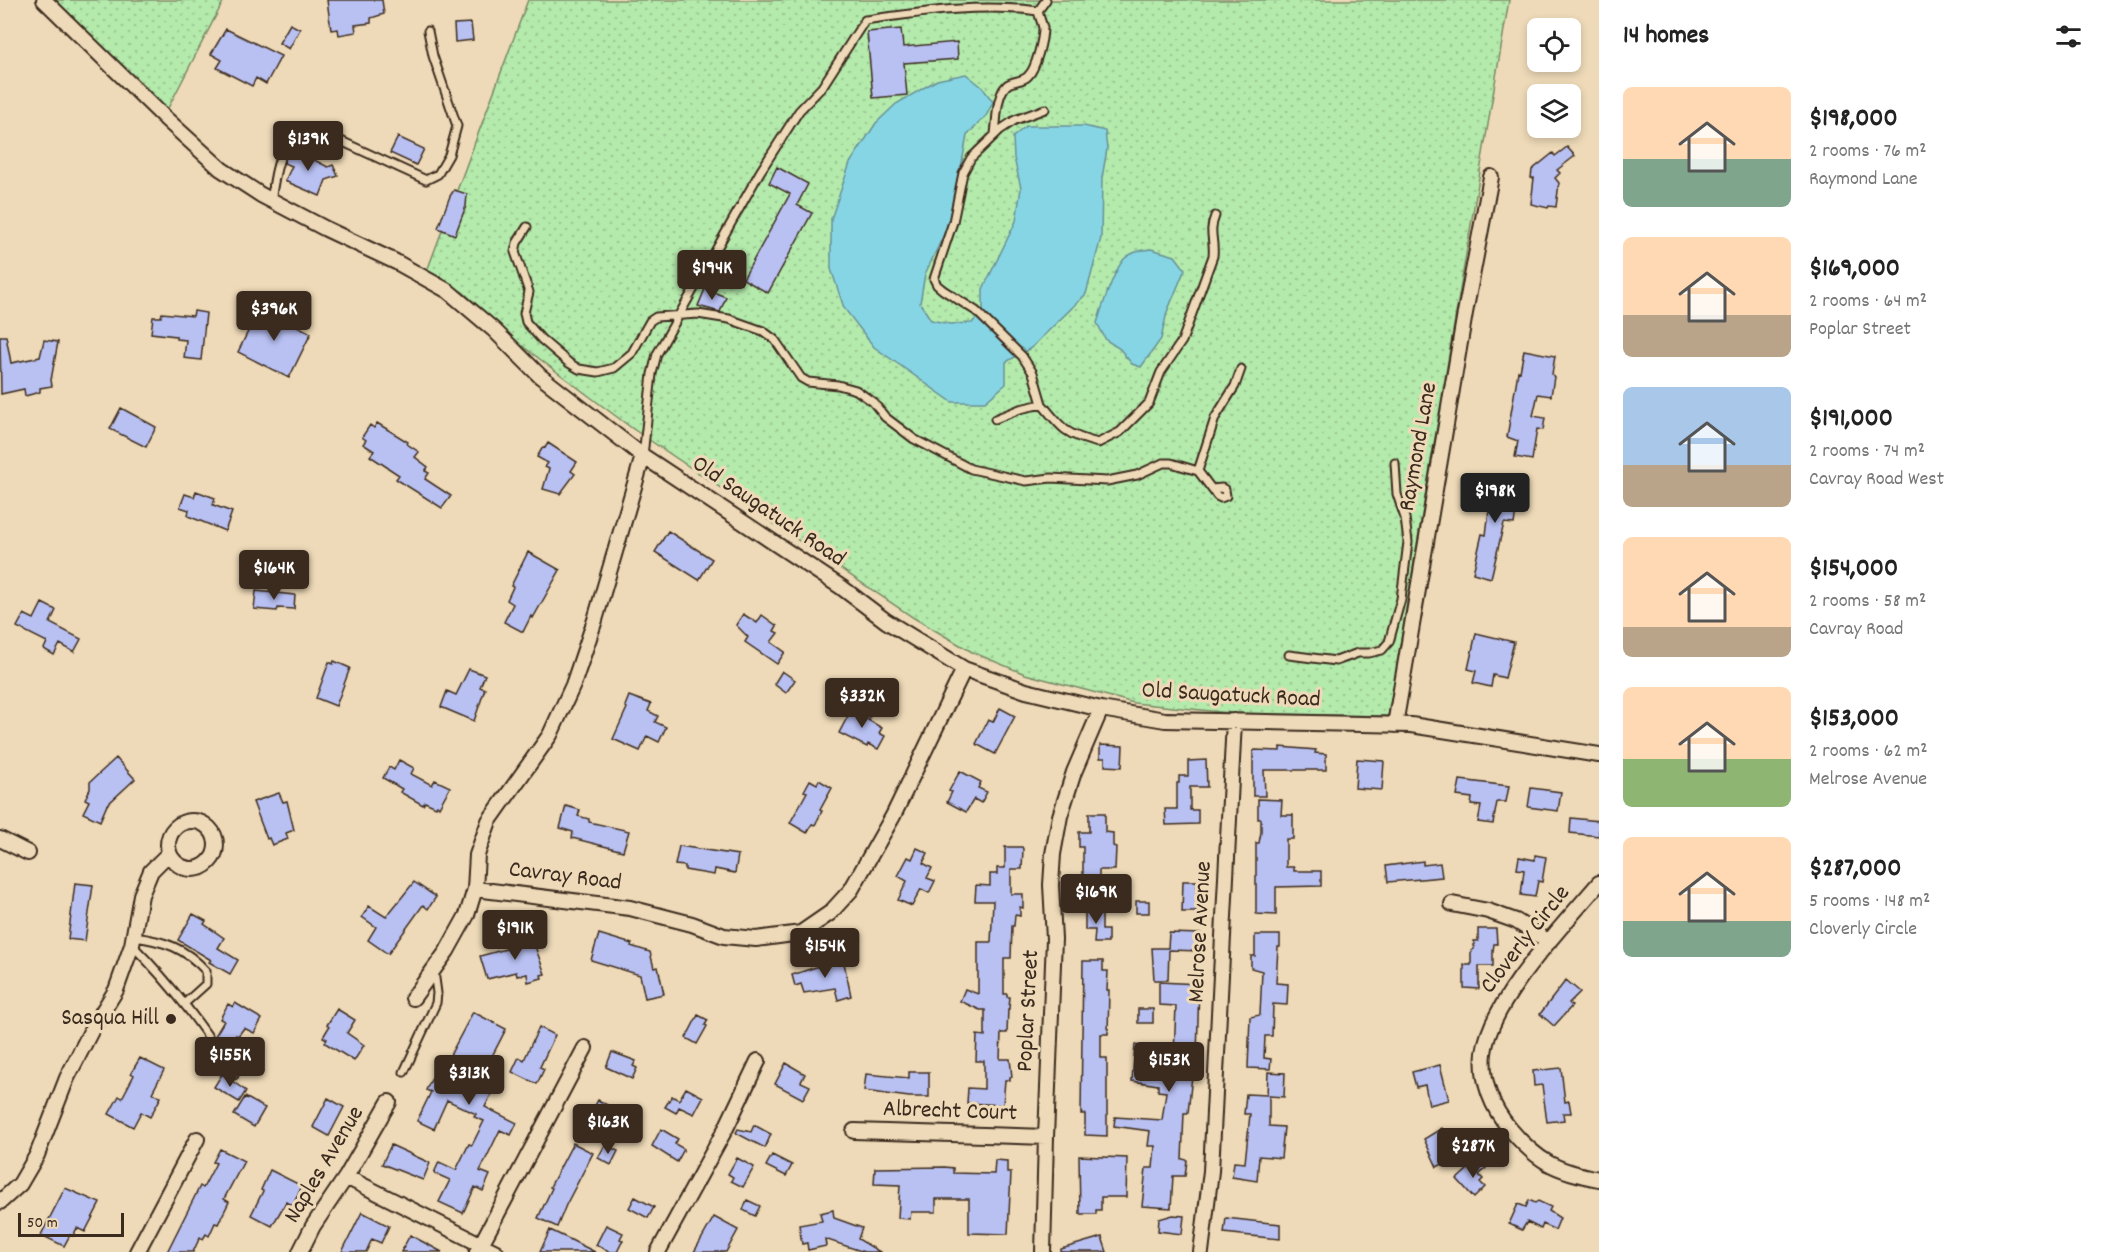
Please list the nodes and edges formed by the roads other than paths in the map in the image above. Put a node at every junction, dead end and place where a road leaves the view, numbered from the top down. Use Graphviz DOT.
graph roads {
  1 [pos="44,0"];
  2 [pos="1046,0"];
  3 [pos="1038,10"];
  4 [pos="428,30"];
  5 [pos="1045,110"];
  6 [pos="995,134"];
  7 [pos="1491,177"];
  8 [pos="271,201"];
  9 [pos="1215,216"];
  10 [pos="527,227"];
  11 [pos="678,315"];
  12 [pos="1241,369"];
  13 [pos="1042,404"];
  14 [pos="995,419"];
  15 [pos="643,456"];
  16 [pos="1395,463"];
  17 [pos="1198,471"];
  18 [pos="1212,489"];
  19 [pos="1289,655"];
  20 [pos="964,669"];
  21 [pos="1101,709"];
  22 [pos="1234,721"];
  23 [pos="1395,725"];
  24 [pos="1599,755"];
  25 [pos="0,839"];
  26 [pos="28,853"];
  27 [pos="169,853"];
  28 [pos="1599,883"];
  29 [pos="475,889"];
  30 [pos="1452,904"];
  31 [pos="133,941"];
  32 [pos="1549,942"];
  33 [pos="434,970"];
  34 [pos="413,998"];
  35 [pos="185,1003"];
  36 [pos="585,1048"];
  37 [pos="758,1061"];
  38 [pos="404,1072"];
  39 [pos="234,1075"];
  40 [pos="389,1102"];
  41 [pos="854,1131"];
  42 [pos="1046,1137"];
  43 [pos="197,1139"];
  44 [pos="346,1177"];
  45 [pos="1599,1179"];
  46 [pos="0,1202"];
  47 [pos="479,1248"];
  48 [pos="136,1252"];
  49 [pos="300,1252"];
  50 [pos="495,1252"];
  51 [pos="658,1252"];
  52 [pos="1043,1252"];
  53 [pos="1201,1252"];
  1 -- 8 [label="street, Old Saugatuck Road"];
  2 -- 3 [label="lane"];
  3 -- 6 [label="lane"];
  3 -- 11 [label="lane"];
  4 -- 8 [label="lane"];
  5 -- 6 [label="lane"];
  6 -- 13 [label="lane"];
  7 -- 23 [label="street, Raymond Lane"];
  8 -- 15 [label="street, Old Saugatuck Road"];
  9 -- 13 [label="lane"];
  10 -- 11 [label="lane"];
  11 -- 15 [label="lane"];
  11 -- 17 [label="lane"];
  12 -- 17 [label="lane"];
  13 -- 14 [label="lane"];
  15 -- 20 [label="street, Old Saugatuck Road"];
  15 -- 29 [label="street, Cavray Road"];
  16 -- 19 [label="lane"];
  17 -- 18 [label="lane"];
  20 -- 21 [label="street, Old Saugatuck Road"];
  20 -- 29 [label="street, Cavray Road"];
  21 -- 22 [label="street, Old Saugatuck Road"];
  21 -- 42 [label="street, Poplar Street"];
  22 -- 23 [label="street, Old Saugatuck Road"];
  22 -- 53 [label="street, Melrose Avenue"];
  23 -- 24 [label="street, Old Saugatuck Road"];
  25 -- 26 [label="street"];
  27 -- 31 [label="street"];
  28 -- 32 [label="street, Cloverly Circle"];
  29 -- 33 [label="street"];
  30 -- 32 [label="street"];
  31 -- 35 [label="lane"];
  31 -- 35 [label="lane"];
  31 -- 46 [label="street"];
  32 -- 45 [label="street, Cloverly Circle"];
  33 -- 34 [label="street"];
  33 -- 38 [label="lane"];
  35 -- 39 [label="lane"];
  36 -- 47 [label="street"];
  37 -- 51 [label="street"];
  40 -- 44 [label="street, Naples Avenue"];
  41 -- 42 [label="street, Albrecht Court"];
  42 -- 52 [label="street, Poplar Street"];
  43 -- 48 [label="street"];
  44 -- 47 [label="street"];
  44 -- 49 [label="street, Naples Avenue"];
  47 -- 50 [label="street"];
}
